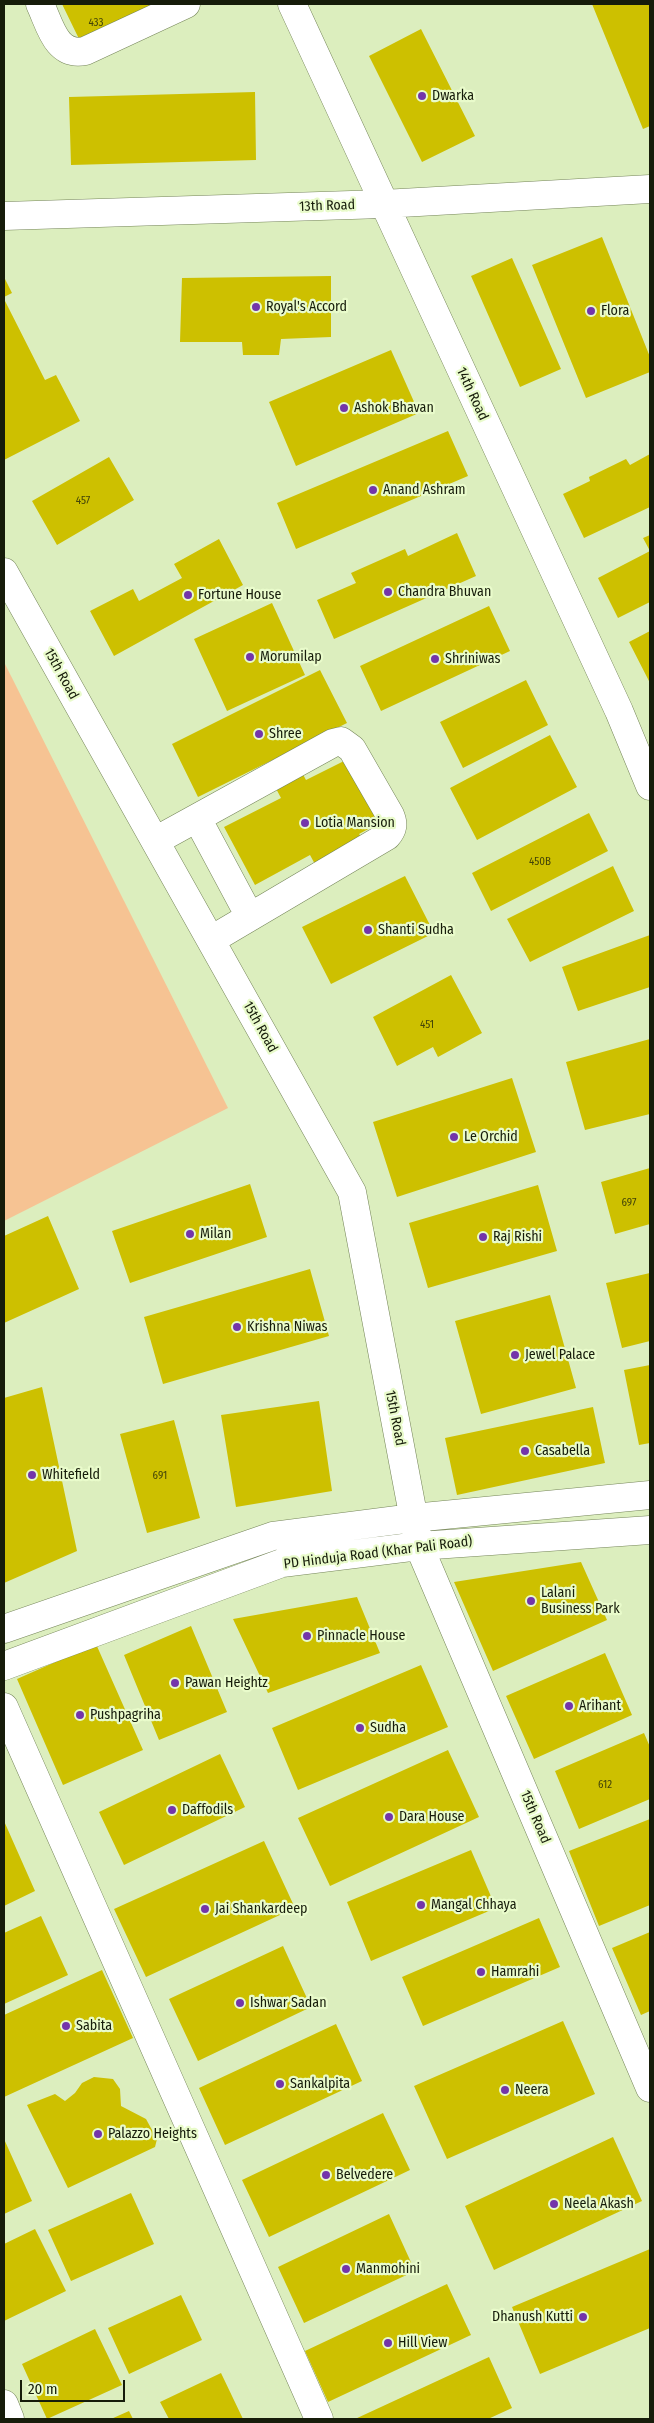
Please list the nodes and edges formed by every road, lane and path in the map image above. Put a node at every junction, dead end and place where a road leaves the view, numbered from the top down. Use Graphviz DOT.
graph roads {
  1 [pos="40,4"];
  2 [pos="186,4"];
  3 [pos="292,4"];
  4 [pos="650,189"];
  5 [pos="383,204"];
  6 [pos="4,216"];
  7 [pos="4,572"];
  8 [pos="650,786"];
  9 [pos="197,818"];
  10 [pos="155,841"];
  11 [pos="250,917"];
  12 [pos="211,940"];
  13 [pos="650,1496"];
  14 [pos="413,1518"];
  15 [pos="650,1530"];
  16 [pos="419,1546"];
  17 [pos="4,1629"];
  18 [pos="4,1666"];
  19 [pos="4,1707"];
  20 [pos="650,2088"];
  21 [pos="4,2404"];
  22 [pos="10,2419"];
  23 [pos="319,2419"];
  1 -- 2 [label="street"];
  3 -- 5 [label="street, 14th Road"];
  4 -- 5 [label="street, 13th Road"];
  5 -- 6 [label="street, 13th Road"];
  5 -- 8 [label="street, 14th Road"];
  7 -- 10 [label="street, 15th Road"];
  9 -- 10 [label="street"];
  9 -- 11 [label="street"];
  9 -- 11 [label="street"];
  10 -- 12 [label="street, 15th Road"];
  11 -- 12 [label="street"];
  12 -- 14 [label="street, 15th Road"];
  13 -- 14 [label="street, PD Hinduja Road (Khar Pali Road)"];
  14 -- 16 [label="street, 15th Road"];
  14 -- 17 [label="street, PD Hinduja Road (Khar Pali Road)"];
  15 -- 16 [label="street, PD Hinduja Road (Khar Pali Road)"];
  16 -- 18 [label="street, PD Hinduja Road (Khar Pali Road)"];
  16 -- 20 [label="street, 15th Road"];
  19 -- 23 [label="street"];
  21 -- 22 [label="street"];
}
